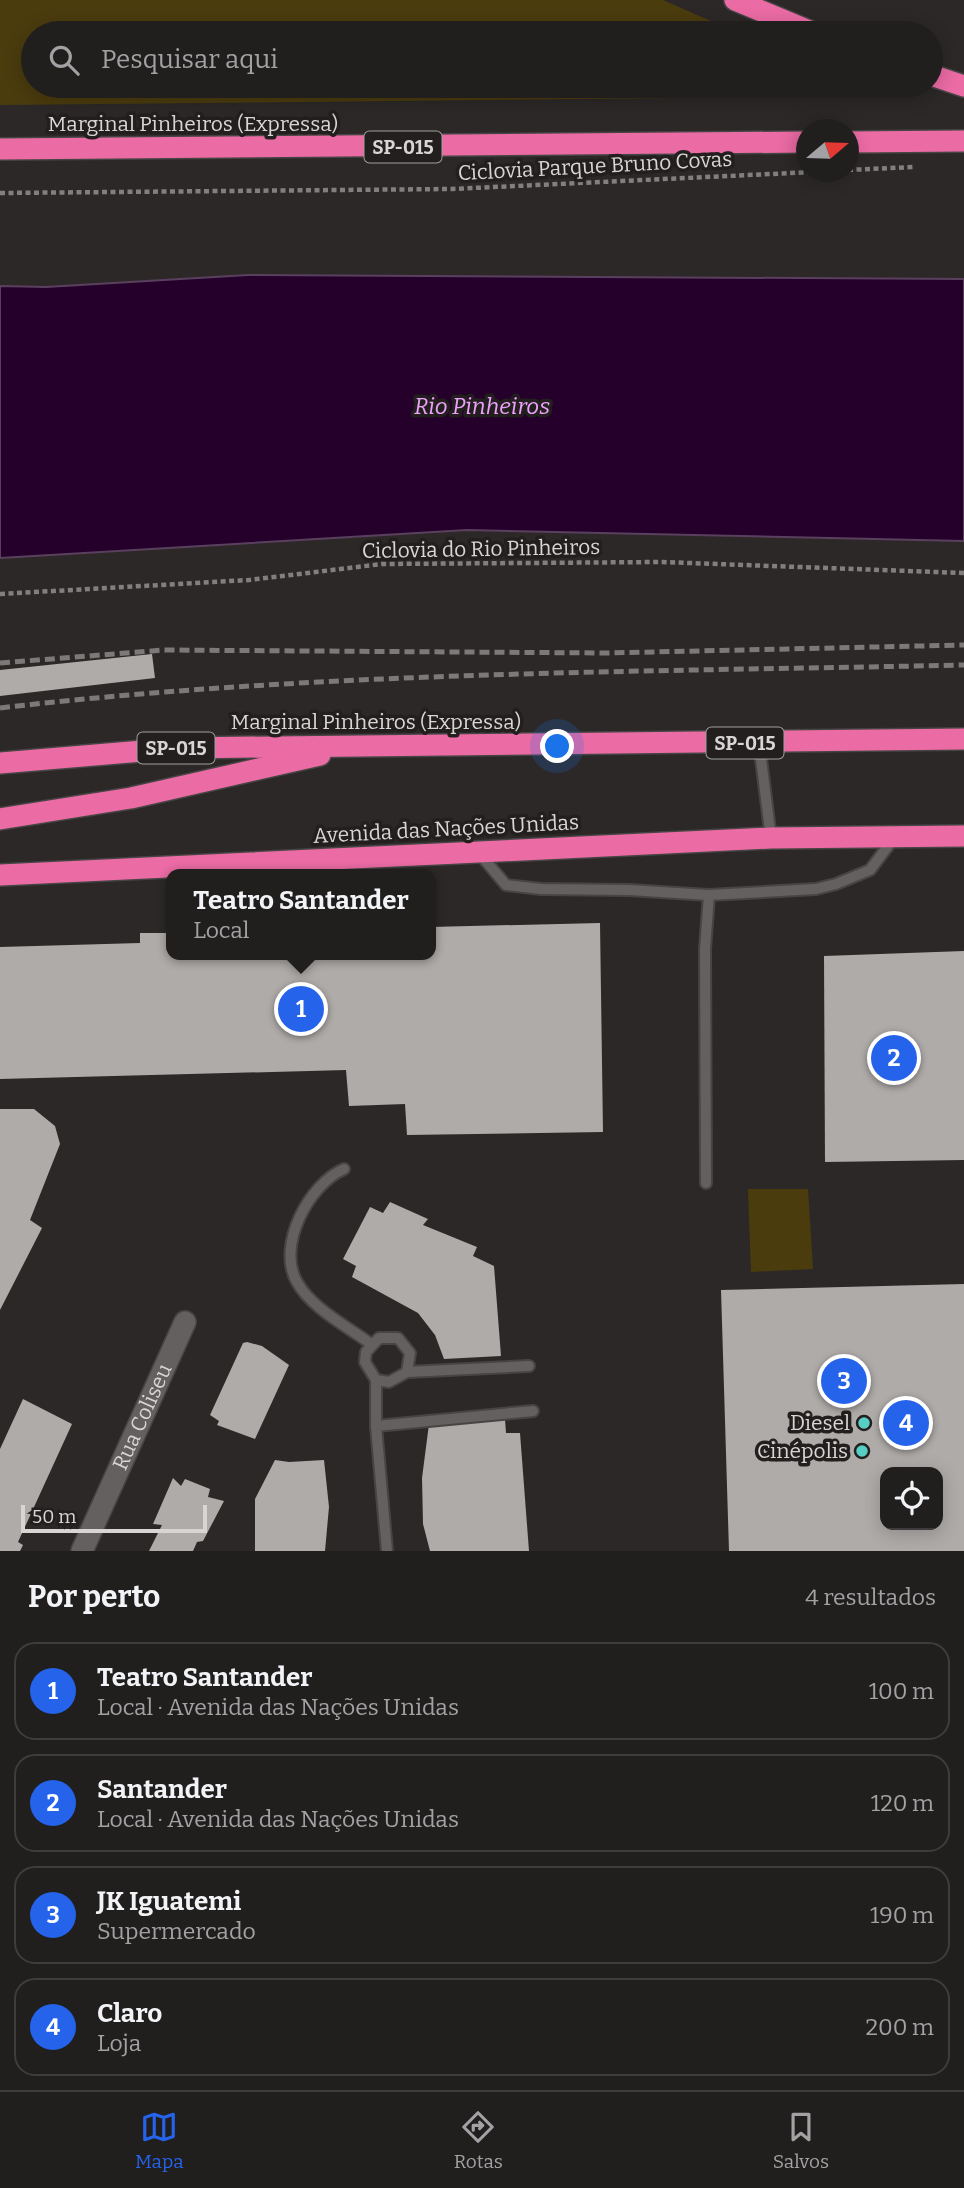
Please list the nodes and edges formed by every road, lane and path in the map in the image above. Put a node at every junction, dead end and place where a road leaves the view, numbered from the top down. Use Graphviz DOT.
graph roads {
  1 [pos="734,0"];
  2 [pos="785,21"];
  3 [pos="943,79"];
  4 [pos="964,86"];
  5 [pos="964,141"];
  6 [pos="796,142"];
  7 [pos="859,142"];
  8 [pos="0,149"];
  9 [pos="918,167"];
  10 [pos="859,170"];
  11 [pos="796,173"];
  12 [pos="0,193"];
  13 [pos="964,573"];
  14 [pos="0,594"];
  15 [pos="964,739"];
  16 [pos="902,740"];
  17 [pos="759,743"];
  18 [pos="353,746"];
  19 [pos="964,746"];
  20 [pos="0,763"];
  21 [pos="0,819"];
  22 [pos="964,824"];
  23 [pos="895,836"];
  24 [pos="964,836"];
  25 [pos="771,838"];
  26 [pos="478,852"];
  27 [pos="0,875"];
  28 [pos="709,895"];
  29 [pos="344,1169"];
  30 [pos="706,1183"];
  31 [pos="185,1322"];
  32 [pos="371,1344"];
  33 [pos="529,1366"];
  34 [pos="407,1371"];
  35 [pos="376,1380"];
  36 [pos="533,1410"];
  37 [pos="376,1426"];
  38 [pos="82,1551"];
  39 [pos="387,1551"];
  1 -- 2 [label="highway"];
  3 -- 4 [label="highway"];
  5 -- 7 [label="highway"];
  6 -- 8 [label="highway, Marginal Pinheiros (Expressa) / SP-015"];
  9 -- 10 [label="path"];
  11 -- 12 [label="path, Ciclovia Parque Bruno Covas"];
  13 -- 14 [label="path, Ciclovia do Rio Pinheiros"];
  15 -- 16 [label="highway, Marginal Pinheiros (Expressa) / SP-015"];
  16 -- 17 [label="highway, Marginal Pinheiros (Expressa) / SP-015"];
  16 -- 19 [label="highway"];
  17 -- 18 [label="highway, Marginal Pinheiros (Expressa) / SP-015"];
  17 -- 25 [label="lane"];
  18 -- 20 [label="highway, Marginal Pinheiros (Expressa) / SP-015"];
  18 -- 21 [label="highway"];
  22 -- 23 [label="highway, Avenida das Nações Unidas"];
  23 -- 24 [label="highway, Avenida das Nações Unidas"];
  23 -- 25 [label="highway, Avenida das Nações Unidas"];
  23 -- 28 [label="lane"];
  25 -- 26 [label="highway, Avenida das Nações Unidas"];
  26 -- 27 [label="highway, Avenida das Nações Unidas"];
  26 -- 28 [label="lane"];
  28 -- 30 [label="lane"];
  29 -- 32 [label="lane"];
  31 -- 38 [label="street, Rua Coliseu"];
  32 -- 34 [label="lane"];
  32 -- 35 [label="lane"];
  33 -- 34 [label="lane"];
  34 -- 35 [label="lane"];
  35 -- 37 [label="lane"];
  36 -- 37 [label="lane"];
  37 -- 39 [label="lane"];
}
